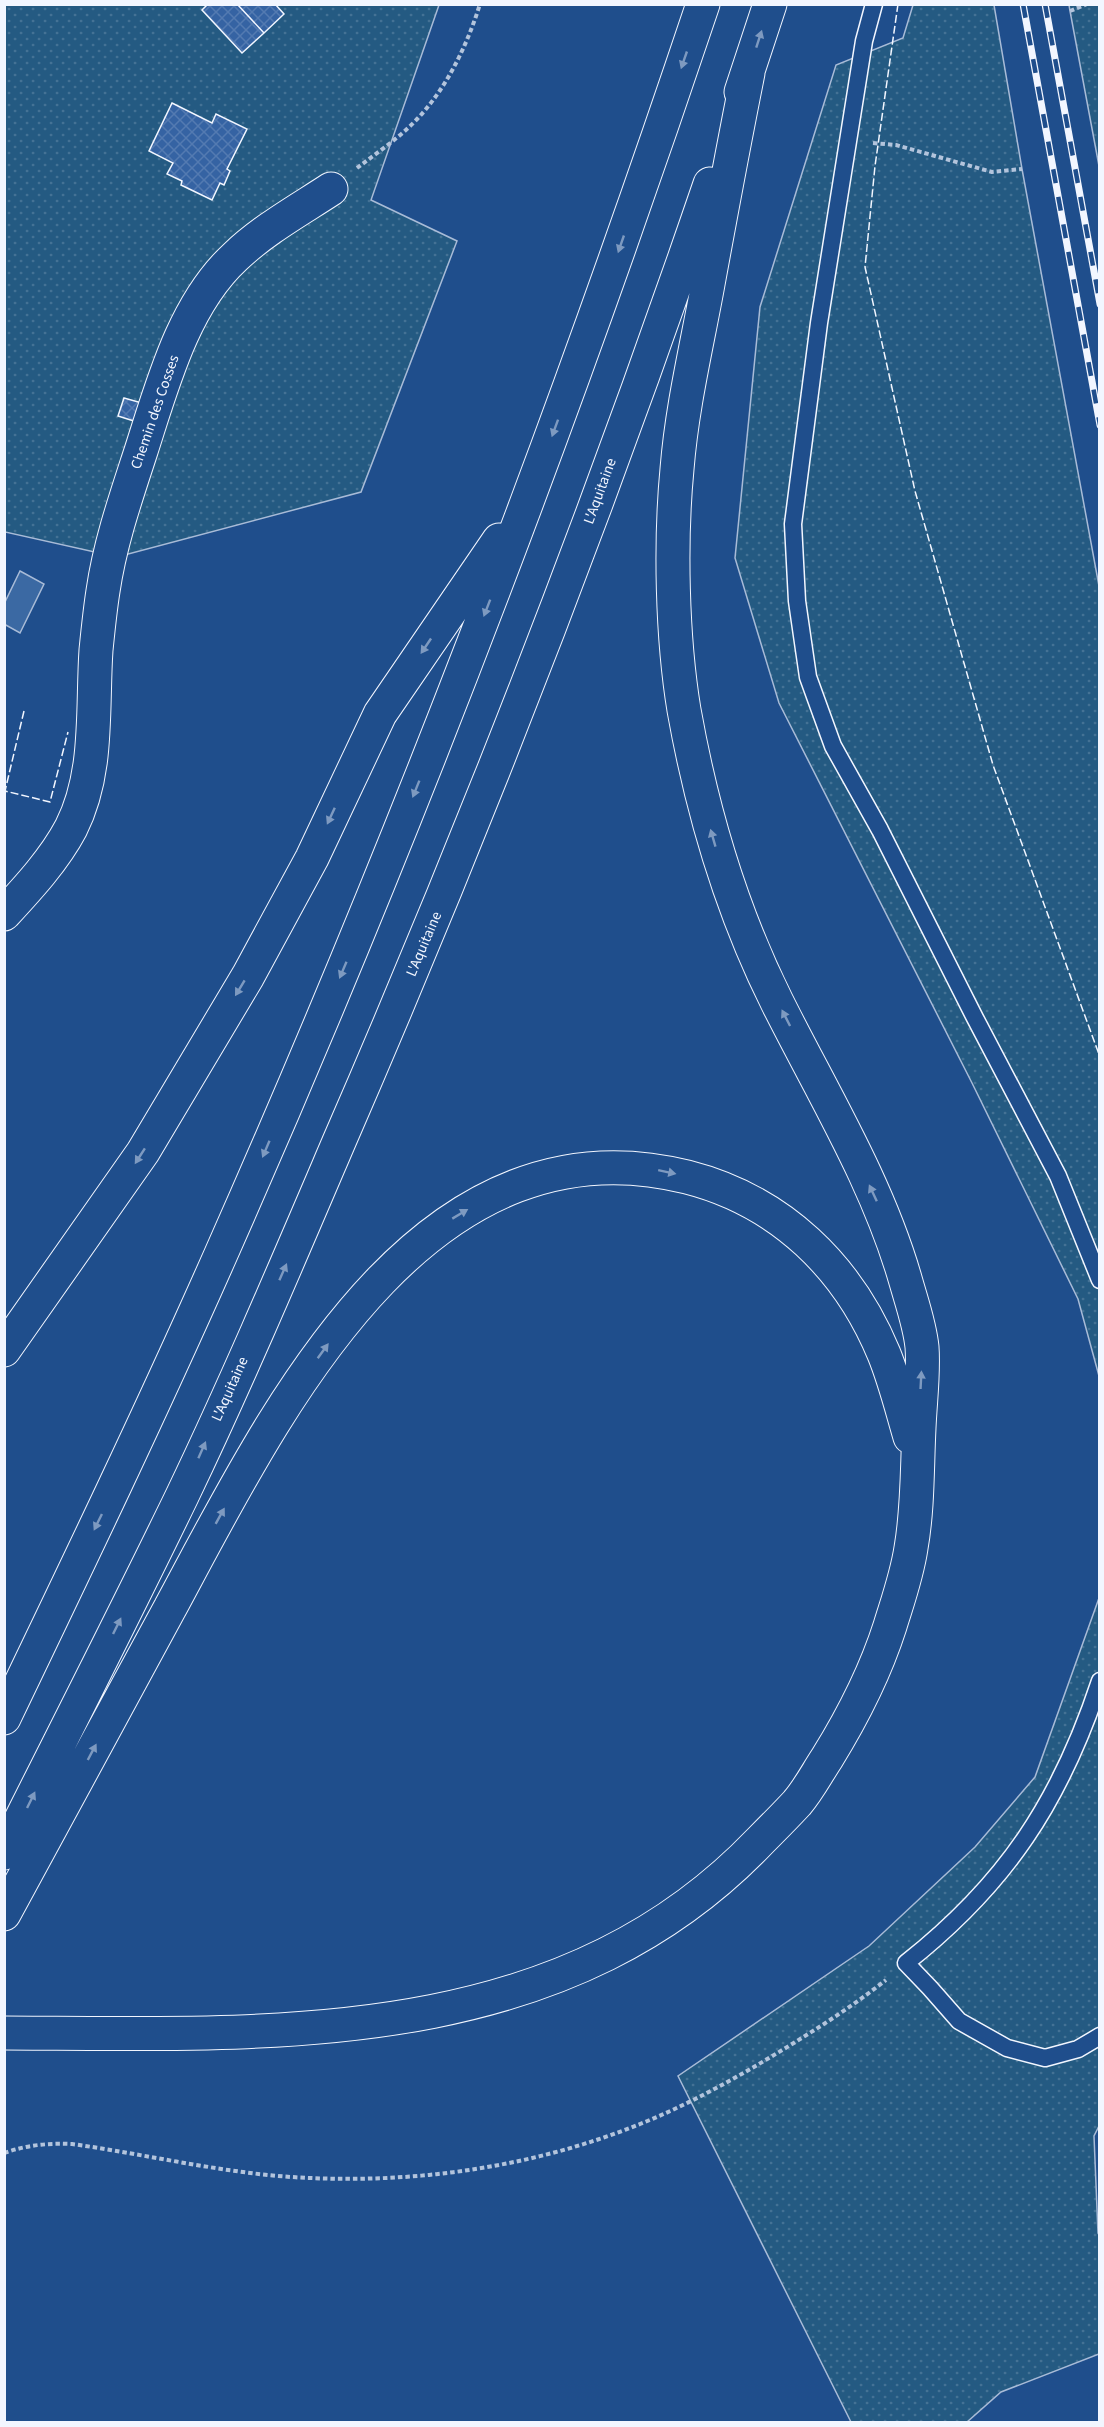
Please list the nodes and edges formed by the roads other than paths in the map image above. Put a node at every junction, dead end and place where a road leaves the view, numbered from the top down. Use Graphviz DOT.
graph roads {
  1 [pos="703,4"];
  2 [pos="770,4"];
  3 [pos="874,4"];
  4 [pos="747,73"];
  5 [pos="331,189"];
  6 [pos="531,494"];
  7 [pos="4,914"];
  8 [pos="1100,1280"];
  9 [pos="4,1350"];
  10 [pos="917,1459"];
  11 [pos="1100,1681"];
  12 [pos="4,1718"];
  13 [pos="4,1853"];
  14 [pos="4,1914"];
  15 [pos="4,2033"];
  16 [pos="1100,2036"];
  1 -- 6 [label="main road, one-way"];
  4 -- 2 [label="main road, L'Aquitaine, one-way"];
  3 -- 8 [label="lane"];
  10 -- 4 [label="main road, one-way"];
  13 -- 4 [label="main road, L'Aquitaine, one-way"];
  5 -- 7 [label="main road, Chemin des Cosses"];
  6 -- 9 [label="main road, one-way"];
  6 -- 12 [label="main road, one-way"];
  14 -- 10 [label="main road, one-way"];
  10 -- 15 [label="main road"];
  11 -- 16 [label="lane"];
}
